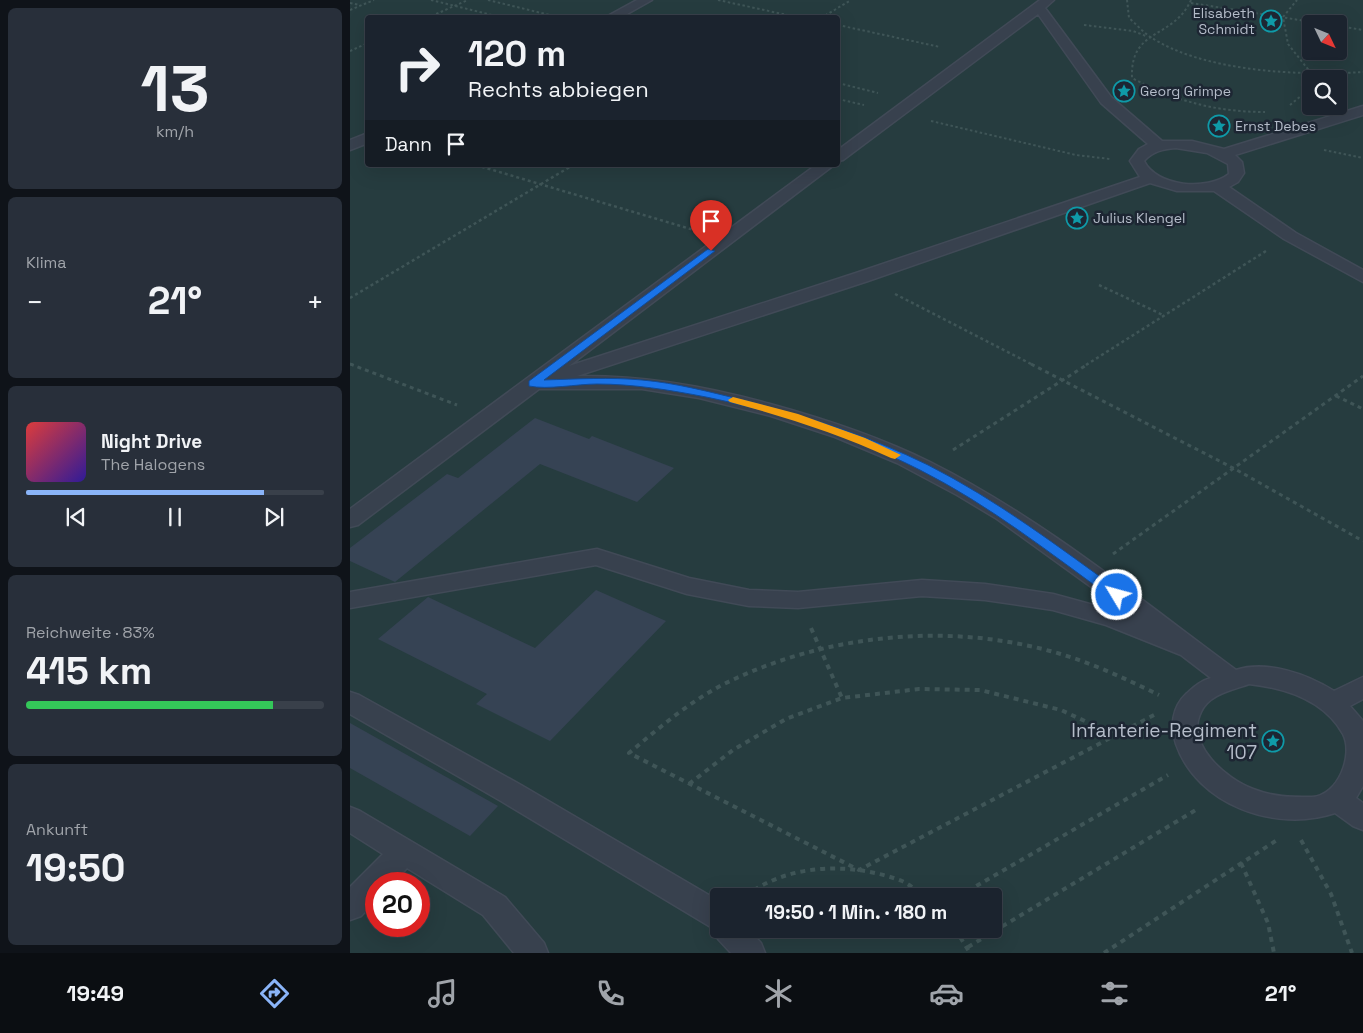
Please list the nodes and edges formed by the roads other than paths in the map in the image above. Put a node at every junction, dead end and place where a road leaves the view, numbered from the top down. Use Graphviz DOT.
graph roads {
  1 [pos="646,0"];
  2 [pos="1044,3"];
  3 [pos="616,15"];
  4 [pos="1363,110"];
  5 [pos="350,127"];
  6 [pos="365,131"];
  7 [pos="365,138"];
  8 [pos="350,146"];
  9 [pos="1159,146"];
  10 [pos="1223,154"];
  11 [pos="840,156"];
  12 [pos="823,167"];
  13 [pos="1150,178"];
  14 [pos="1217,186"];
  15 [pos="1363,277"];
  16 [pos="533,383"];
  17 [pos="350,520"];
  18 [pos="350,600"];
  19 [pos="1191,649"];
  20 [pos="1220,681"];
  21 [pos="1363,686"];
  22 [pos="350,702"];
  23 [pos="1332,704"];
  24 [pos="1338,800"];
  25 [pos="1363,818"];
  26 [pos="350,819"];
  27 [pos="404,852"];
  28 [pos="350,907"];
  29 [pos="710,912"];
  30 [pos="737,938"];
  31 [pos="533,953"];
  32 [pos="750,953"];
  1 -- 3 [label="lane"];
  2 -- 9 [label="lane"];
  2 -- 11 [label="lane"];
  4 -- 10 [label="lane"];
  5 -- 6 [label="lane"];
  7 -- 8 [label="lane"];
  9 -- 10 [label="lane"];
  9 -- 13 [label="lane"];
  10 -- 14 [label="lane"];
  12 -- 16 [label="lane"];
  13 -- 14 [label="lane"];
  13 -- 16 [label="lane"];
  14 -- 15 [label="lane"];
  16 -- 17 [label="lane"];
  16 -- 19 [label="lane"];
  18 -- 19 [label="lane"];
  19 -- 20 [label="lane"];
  20 -- 23 [label="lane"];
  20 -- 24 [label="lane"];
  21 -- 23 [label="lane"];
  22 -- 29 [label="lane"];
  23 -- 24 [label="lane"];
  24 -- 25 [label="lane"];
  26 -- 27 [label="lane"];
  27 -- 28 [label="lane"];
  27 -- 31 [label="lane"];
  30 -- 32 [label="lane"];
}
